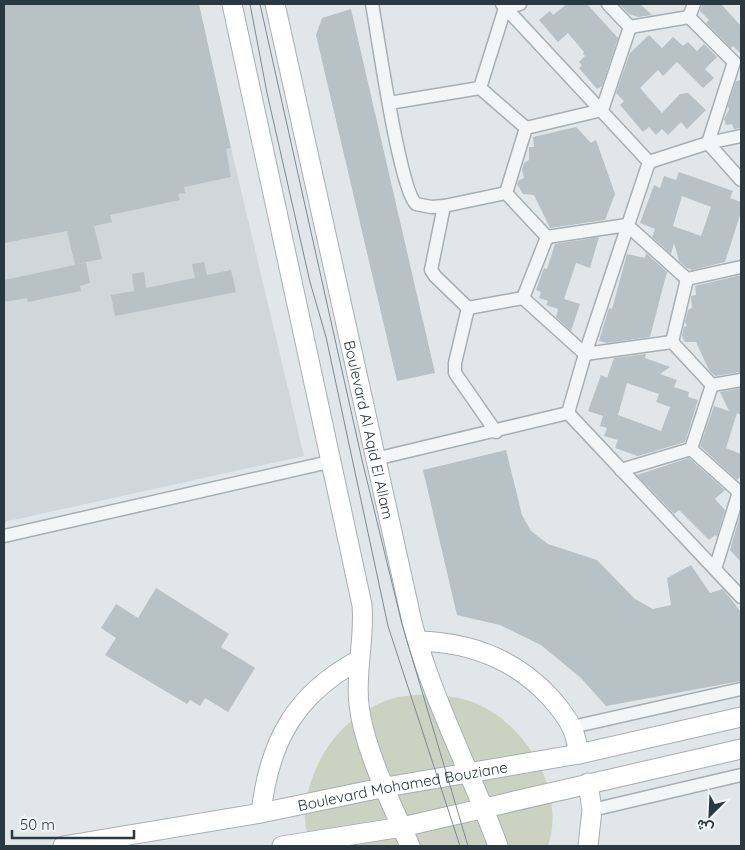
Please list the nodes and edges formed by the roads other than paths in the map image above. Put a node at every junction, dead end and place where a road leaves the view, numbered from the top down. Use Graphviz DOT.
graph roads {
  1 [pos="232,4"];
  2 [pos="279,4"];
  3 [pos="372,4"];
  4 [pos="520,4"];
  5 [pos="608,4"];
  6 [pos="694,4"];
  7 [pos="503,6"];
  8 [pos="689,17"];
  9 [pos="630,27"];
  10 [pos="738,61"];
  11 [pos="480,88"];
  12 [pos="389,103"];
  13 [pos="602,110"];
  14 [pos="526,128"];
  15 [pos="741,136"];
  16 [pos="708,143"];
  17 [pos="649,162"];
  18 [pos="741,180"];
  19 [pos="506,193"];
  20 [pos="444,206"];
  21 [pos="627,225"];
  22 [pos="546,237"];
  23 [pos="741,267"];
  24 [pos="686,280"];
  25 [pos="523,298"];
  26 [pos="468,308"];
  27 [pos="672,342"];
  28 [pos="585,354"];
  29 [pos="741,380"];
  30 [pos="712,385"];
  31 [pos="568,413"];
  32 [pos="496,432"];
  33 [pos="691,449"];
  34 [pos="375,459"];
  35 [pos="329,462"];
  36 [pos="621,470"];
  37 [pos="740,492"];
  38 [pos="4,536"];
  39 [pos="715,570"];
  40 [pos="741,597"];
  41 [pos="417,641"];
  42 [pos="359,660"];
  43 [pos="741,690"];
  44 [pos="741,717"];
  45 [pos="572,727"];
  46 [pos="741,750"];
  47 [pos="579,754"];
  48 [pos="469,773"];
  49 [pos="741,775"];
  50 [pos="588,784"];
  51 [pos="386,787"];
  52 [pos="484,808"];
  53 [pos="592,810"];
  54 [pos="261,813"];
  55 [pos="402,827"];
  56 [pos="63,846"];
  57 [pos="282,846"];
  58 [pos="410,846"];
  59 [pos="498,846"];
  60 [pos="588,846"];
  1 -- 35 [label="main road"];
  2 -- 34 [label="main road, Boulevard Al Aqid El Allam"];
  3 -- 12 [label="street"];
  4 -- 7 [label="street"];
  5 -- 9 [label="street"];
  6 -- 8 [label="street"];
  7 -- 11 [label="street"];
  7 -- 13 [label="street"];
  8 -- 9 [label="street"];
  8 -- 10 [label="street"];
  9 -- 13 [label="street"];
  10 -- 16 [label="street"];
  11 -- 12 [label="street"];
  11 -- 14 [label="street"];
  12 -- 20 [label="street"];
  13 -- 14 [label="street"];
  13 -- 17 [label="street"];
  14 -- 19 [label="street"];
  15 -- 16 [label="street"];
  16 -- 17 [label="street"];
  16 -- 18 [label="street"];
  17 -- 21 [label="street"];
  19 -- 20 [label="street"];
  19 -- 22 [label="street"];
  20 -- 26 [label="street"];
  21 -- 22 [label="street"];
  21 -- 24 [label="street"];
  21 -- 28 [label="street"];
  22 -- 25 [label="street"];
  23 -- 24 [label="street"];
  24 -- 27 [label="street"];
  25 -- 26 [label="street"];
  25 -- 28 [label="street"];
  26 -- 32 [label="street"];
  27 -- 28 [label="street"];
  27 -- 30 [label="street"];
  28 -- 31 [label="street"];
  29 -- 30 [label="street"];
  30 -- 33 [label="street"];
  31 -- 32 [label="street"];
  31 -- 36 [label="street"];
  32 -- 34 [label="street"];
  33 -- 36 [label="street"];
  33 -- 37 [label="street"];
  34 -- 41 [label="main road, Boulevard Al Aqid El Allam"];
  35 -- 38 [label="street"];
  35 -- 42 [label="main road"];
  36 -- 39 [label="street"];
  37 -- 39 [label="street"];
  39 -- 40 [label="street"];
  41 -- 45 [label="main road"];
  41 -- 48 [label="main road, Boulevard Al Aqid El Allam"];
  42 -- 51 [label="main road"];
  42 -- 54 [label="main road"];
  43 -- 45 [label="street"];
  44 -- 47 [label="main road, Boulevard Mohamed Bouziane"];
  45 -- 47 [label="main road"];
  46 -- 50 [label="main road"];
  47 -- 48 [label="main road, Boulevard Mohamed Bouziane"];
  48 -- 51 [label="main road, Boulevard Mohamed Bouziane"];
  48 -- 52 [label="main road, Boulevard Al Aqid El Allam"];
  49 -- 53 [label="street"];
  50 -- 52 [label="main road"];
  50 -- 53 [label="main road"];
  51 -- 54 [label="main road, Boulevard Mohamed Bouziane"];
  51 -- 55 [label="main road"];
  52 -- 55 [label="main road"];
  52 -- 59 [label="main road, Boulevard Al Aqid El Allam"];
  53 -- 60 [label="main road"];
  54 -- 56 [label="main road, Boulevard Mohamed Bouziane"];
  55 -- 57 [label="main road"];
  55 -- 58 [label="main road"];
}
